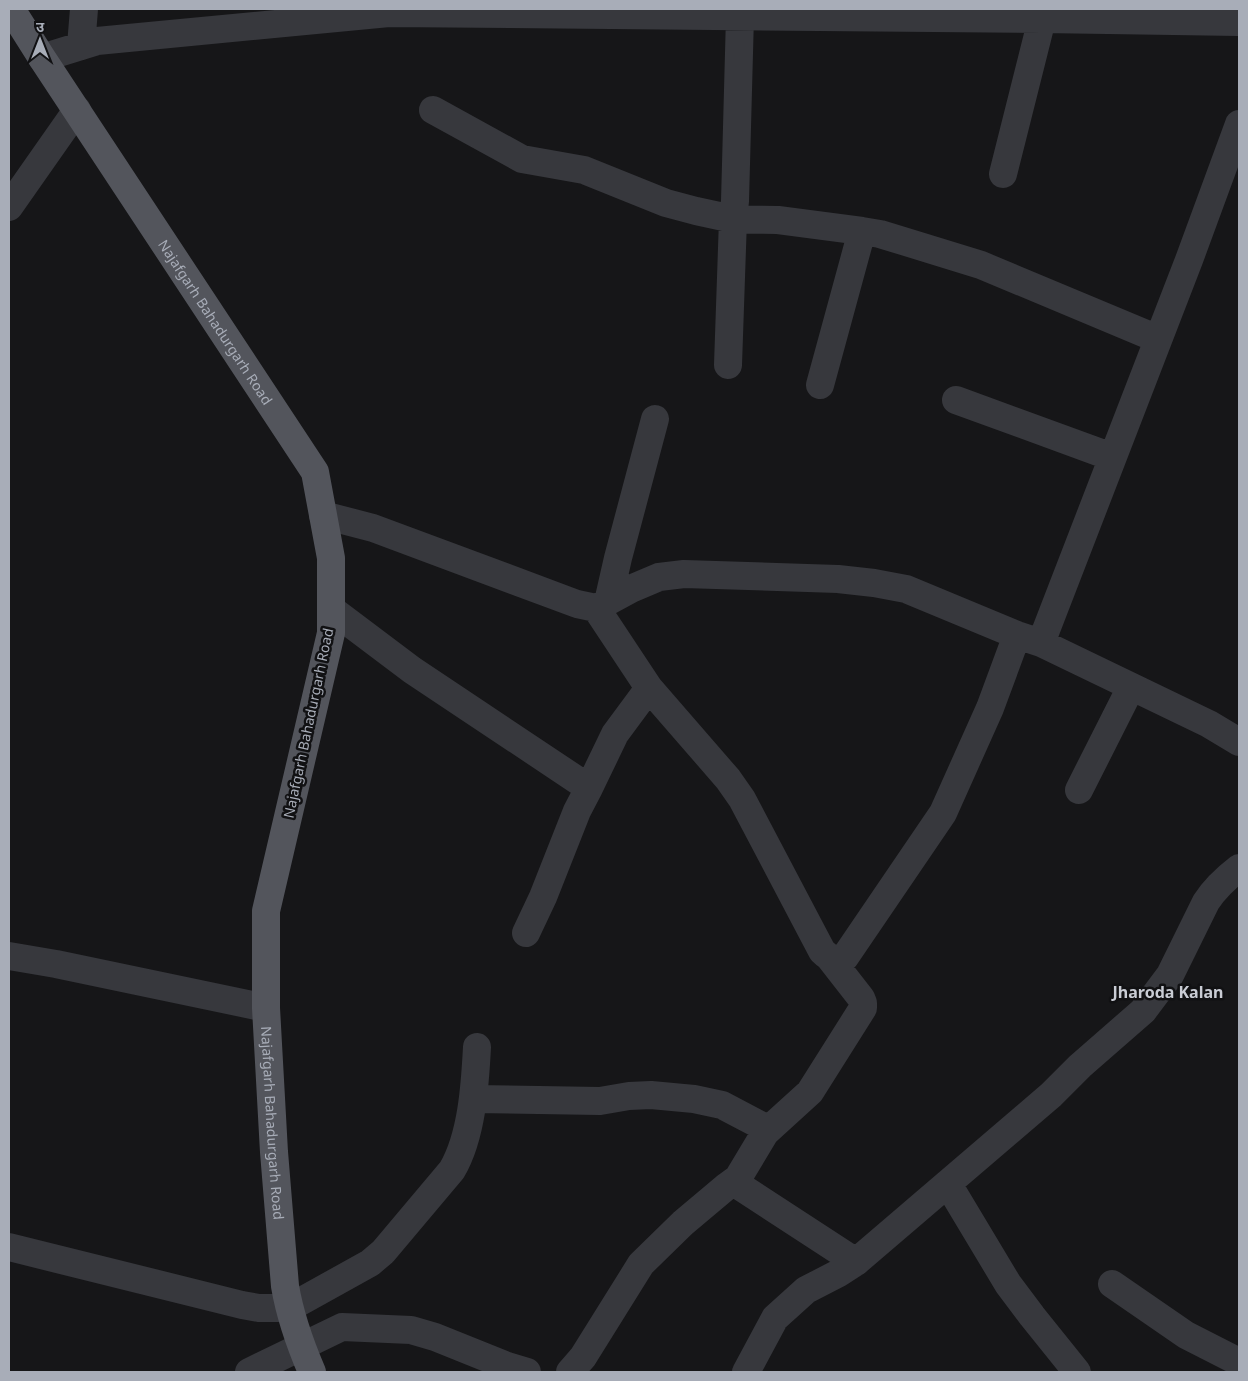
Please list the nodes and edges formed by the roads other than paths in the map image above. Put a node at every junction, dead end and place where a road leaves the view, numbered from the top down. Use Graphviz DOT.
graph roads {
  1 [pos="11,9"];
  2 [pos="84,9"];
  3 [pos="1082,14"];
  4 [pos="740,16"];
  5 [pos="1042,19"];
  6 [pos="209,20"];
  7 [pos="1239,22"];
  8 [pos="81,46"];
  9 [pos="42,58"];
  10 [pos="77,110"];
  11 [pos="433,110"];
  12 [pos="1239,124"];
  13 [pos="1003,174"];
  14 [pos="9,207"];
  15 [pos="733,219"];
  16 [pos="862,231"];
  17 [pos="1158,339"];
  18 [pos="728,365"];
  19 [pos="820,385"];
  20 [pos="956,400"];
  21 [pos="655,419"];
  22 [pos="1112,457"];
  23 [pos="323,514"];
  24 [pos="602,605"];
  25 [pos="331,609"];
  26 [pos="1029,639"];
  27 [pos="1131,687"];
  28 [pos="648,688"];
  29 [pos="1239,742"];
  30 [pos="589,788"];
  31 [pos="1079,790"];
  32 [pos="1239,868"];
  33 [pos="526,933"];
  34 [pos="9,956"];
  35 [pos="829,958"];
  36 [pos="266,1008"];
  37 [pos="478,1047"];
  38 [pos="474,1099"];
  39 [pos="765,1133"];
  40 [pos="738,1178"];
  41 [pos="948,1184"];
  42 [pos="9,1247"];
  43 [pos="856,1262"];
  44 [pos="1112,1284"];
  45 [pos="289,1308"];
  46 [pos="301,1348"];
  47 [pos="1239,1362"];
  48 [pos="250,1372"];
  49 [pos="312,1372"];
  50 [pos="527,1372"];
  51 [pos="570,1372"];
  52 [pos="746,1372"];
  53 [pos="1077,1372"];
  1 -- 9 [label="main road, Najafgarh Bahadurgarh Road"];
  2 -- 8 [label="street"];
  3 -- 5 [label="street"];
  3 -- 7 [label="street"];
  4 -- 5 [label="street"];
  4 -- 6 [label="street"];
  4 -- 15 [label="street"];
  5 -- 13 [label="street"];
  6 -- 8 [label="street"];
  8 -- 9 [label="street"];
  9 -- 10 [label="main road, Najafgarh Bahadurgarh Road"];
  10 -- 14 [label="street"];
  10 -- 23 [label="main road, Najafgarh Bahadurgarh Road"];
  11 -- 15 [label="street"];
  12 -- 17 [label="street"];
  15 -- 16 [label="street"];
  15 -- 18 [label="street"];
  16 -- 17 [label="street"];
  16 -- 19 [label="street"];
  17 -- 22 [label="street"];
  20 -- 22 [label="street"];
  21 -- 24 [label="street"];
  22 -- 26 [label="street"];
  23 -- 24 [label="street"];
  23 -- 25 [label="main road, Najafgarh Bahadurgarh Road"];
  24 -- 26 [label="street"];
  24 -- 28 [label="street"];
  25 -- 30 [label="street"];
  25 -- 36 [label="main road, Najafgarh Bahadurgarh Road"];
  26 -- 27 [label="street"];
  26 -- 35 [label="street"];
  27 -- 29 [label="street"];
  27 -- 31 [label="street"];
  28 -- 30 [label="street"];
  28 -- 35 [label="street"];
  30 -- 33 [label="street"];
  32 -- 41 [label="street"];
  34 -- 36 [label="street"];
  35 -- 39 [label="street"];
  36 -- 45 [label="main road, Najafgarh Bahadurgarh Road"];
  37 -- 38 [label="street"];
  38 -- 39 [label="street"];
  38 -- 45 [label="street"];
  39 -- 40 [label="street"];
  40 -- 43 [label="street"];
  40 -- 51 [label="street"];
  41 -- 43 [label="street"];
  41 -- 53 [label="street"];
  42 -- 45 [label="street"];
  43 -- 52 [label="street"];
  44 -- 47 [label="street"];
  45 -- 46 [label="main road, Najafgarh Bahadurgarh Road"];
  46 -- 48 [label="street"];
  46 -- 49 [label="main road, Najafgarh Bahadurgarh Road"];
  46 -- 50 [label="street"];
}
